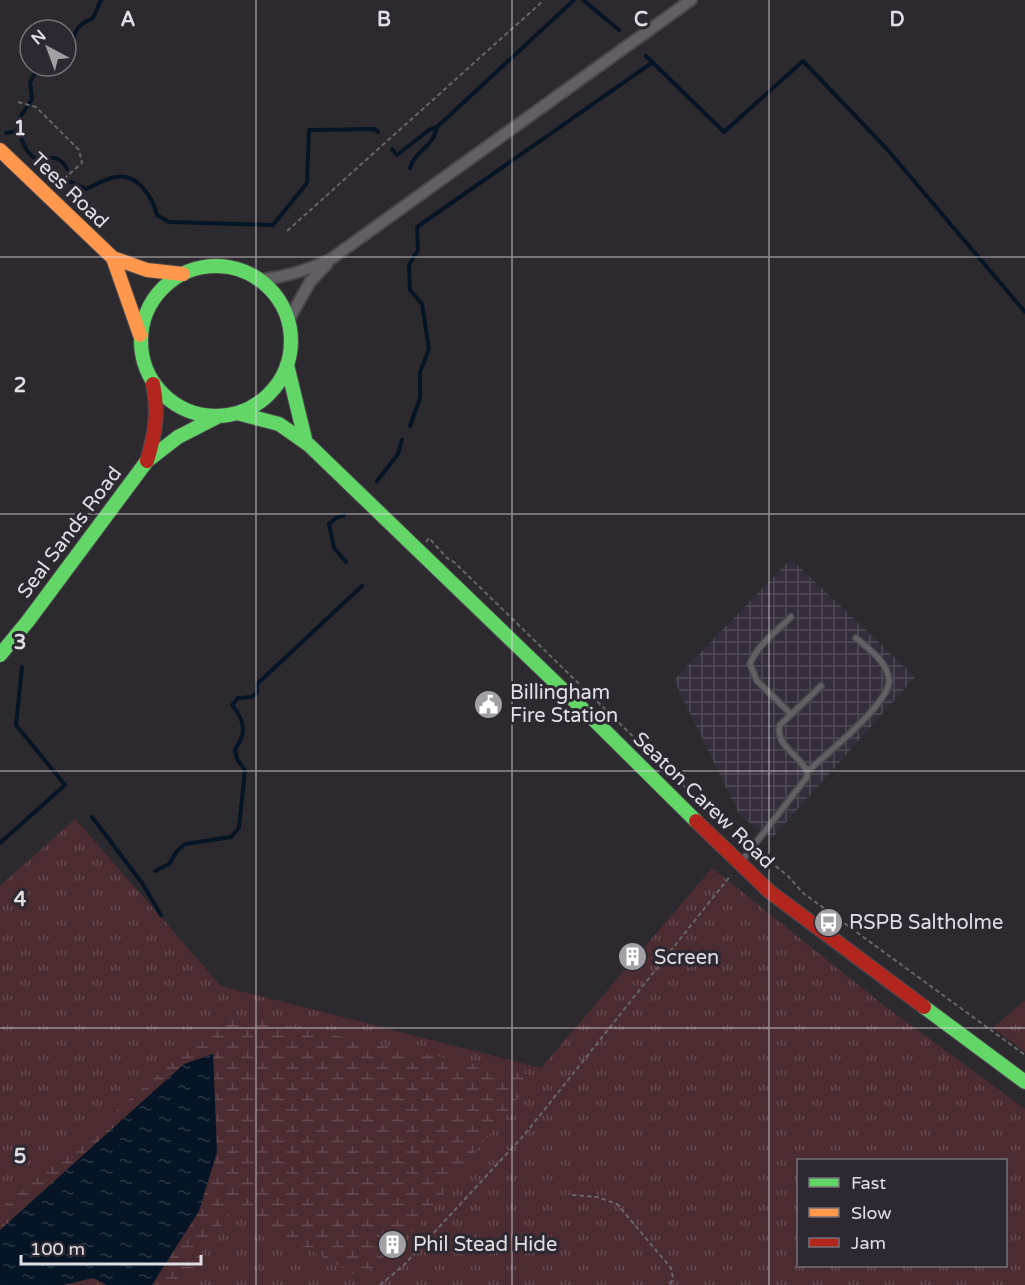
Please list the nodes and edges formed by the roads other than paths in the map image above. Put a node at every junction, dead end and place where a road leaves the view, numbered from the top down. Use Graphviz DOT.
graph roads {
  1 [pos="691,0"];
  2 [pos="0,150"];
  3 [pos="113,258"];
  4 [pos="331,259"];
  5 [pos="183,274"];
  6 [pos="259,280"];
  7 [pos="288,321"];
  8 [pos="141,338"];
  9 [pos="287,365"];
  10 [pos="151,378"];
  11 [pos="237,413"];
  12 [pos="219,416"];
  13 [pos="305,439"];
  14 [pos="147,461"];
  15 [pos="791,617"];
  16 [pos="856,638"];
  17 [pos="0,655"];
  18 [pos="821,686"];
  19 [pos="791,714"];
  20 [pos="807,772"];
  21 [pos="739,864"];
  22 [pos="1025,1082"];
  1 -- 4 [label="street"];
  2 -- 3 [label="main road, Tees Road"];
  3 -- 5 [label="main road, Tees Road"];
  3 -- 8 [label="main road, Tees Road"];
  4 -- 6 [label="street"];
  4 -- 7 [label="street"];
  5 -- 6 [label="main road"];
  5 -- 8 [label="main road"];
  6 -- 7 [label="main road"];
  7 -- 9 [label="main road"];
  8 -- 10 [label="main road"];
  9 -- 11 [label="main road"];
  9 -- 13 [label="main road, Seaton Carew Road"];
  10 -- 12 [label="main road"];
  10 -- 14 [label="main road, Seal Sands Road"];
  11 -- 12 [label="main road"];
  11 -- 13 [label="main road, Seaton Carew Road"];
  12 -- 14 [label="main road, Seal Sands Road"];
  13 -- 21 [label="main road, Seaton Carew Road"];
  14 -- 17 [label="main road, Seal Sands Road"];
  15 -- 19 [label="lane"];
  16 -- 20 [label="lane"];
  18 -- 19 [label="lane"];
  19 -- 20 [label="lane"];
  20 -- 21 [label="lane"];
  21 -- 22 [label="main road, Seaton Carew Road"];
}
